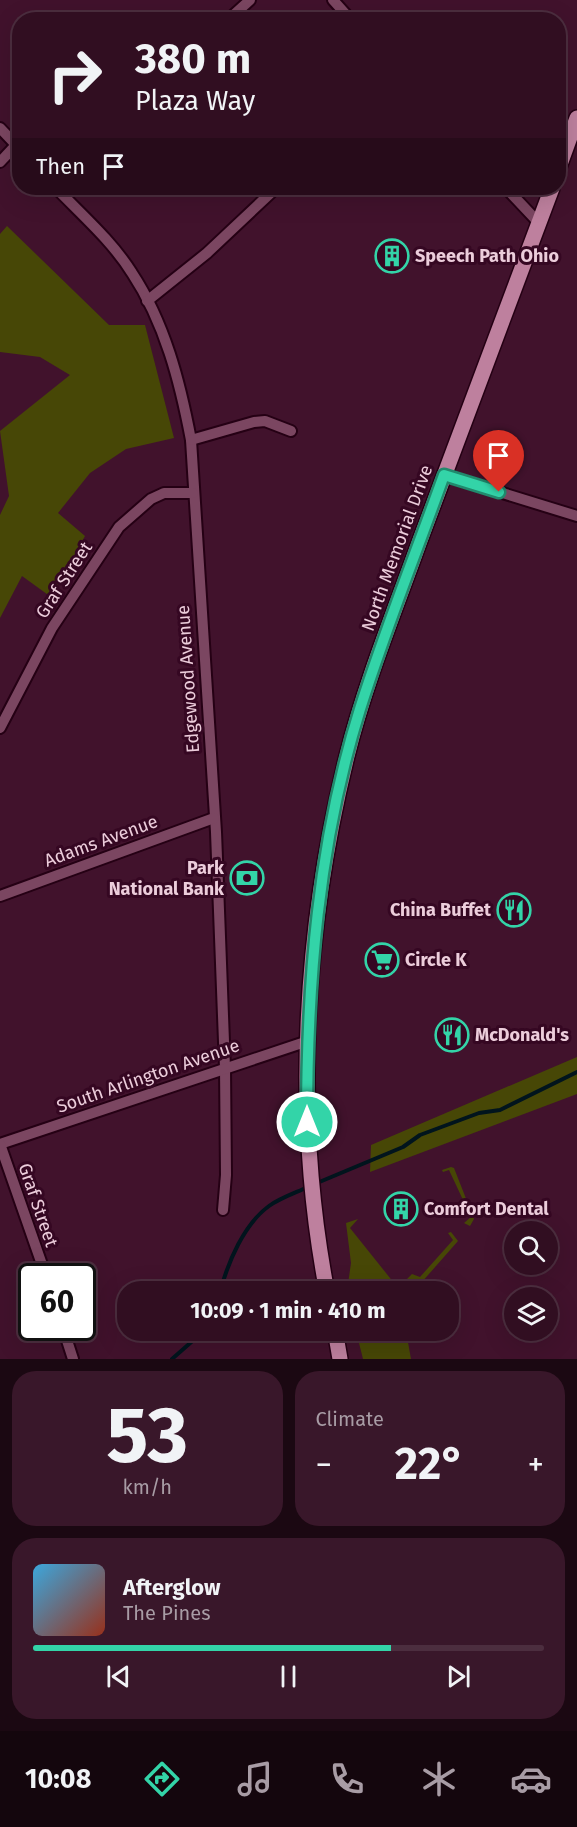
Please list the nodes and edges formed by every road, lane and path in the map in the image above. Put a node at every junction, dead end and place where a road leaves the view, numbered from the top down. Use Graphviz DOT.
graph roads {
  1 [pos="250,0"];
  2 [pos="333,0"];
  3 [pos="237,12"];
  4 [pos="344,12"];
  5 [pos="577,118"];
  6 [pos="0,128"];
  7 [pos="12,141"];
  8 [pos="566,148"];
  9 [pos="12,152"];
  10 [pos="0,162"];
  11 [pos="63,195"];
  12 [pos="269,195"];
  13 [pos="513,195"];
  14 [pos="549,195"];
  15 [pos="539,223"];
  16 [pos="147,301"];
  17 [pos="291,431"];
  18 [pos="191,440"];
  19 [pos="444,475"];
  20 [pos="193,493"];
  21 [pos="577,516"];
  22 [pos="0,728"];
  23 [pos="214,818"];
  24 [pos="0,896"];
  25 [pos="308,1041"];
  26 [pos="225,1068"];
  27 [pos="0,1144"];
  28 [pos="223,1210"];
  29 [pos="41,1263"];
  30 [pos="325,1281"];
  31 [pos="67,1341"];
  32 [pos="336,1341"];
  33 [pos="337,1358"];
  34 [pos="73,1359"];
  1 -- 3 [label="street"];
  2 -- 4 [label="street"];
  5 -- 8 [label="main road"];
  6 -- 7 [label="street"];
  9 -- 10 [label="street"];
  11 -- 16 [label="street, Edgewood Avenue"];
  12 -- 16 [label="street"];
  13 -- 15 [label="street"];
  14 -- 15 [label="main road, North Memorial Drive"];
  15 -- 19 [label="main road, North Memorial Drive"];
  16 -- 18 [label="street, Edgewood Avenue"];
  17 -- 18 [label="street"];
  18 -- 20 [label="street, Edgewood Avenue"];
  19 -- 21 [label="street"];
  19 -- 25 [label="main road, North Memorial Drive"];
  20 -- 22 [label="street, Graf Street"];
  20 -- 23 [label="street, Edgewood Avenue"];
  23 -- 24 [label="street, Adams Avenue"];
  23 -- 26 [label="street, Edgewood Avenue"];
  25 -- 26 [label="street, South Arlington Avenue"];
  25 -- 30 [label="main road, North Memorial Drive"];
  26 -- 27 [label="street, South Arlington Avenue"];
  26 -- 28 [label="street, Edgewood Avenue"];
  27 -- 29 [label="street, Graf Street"];
  31 -- 34 [label="street"];
  32 -- 33 [label="main road"];
}
